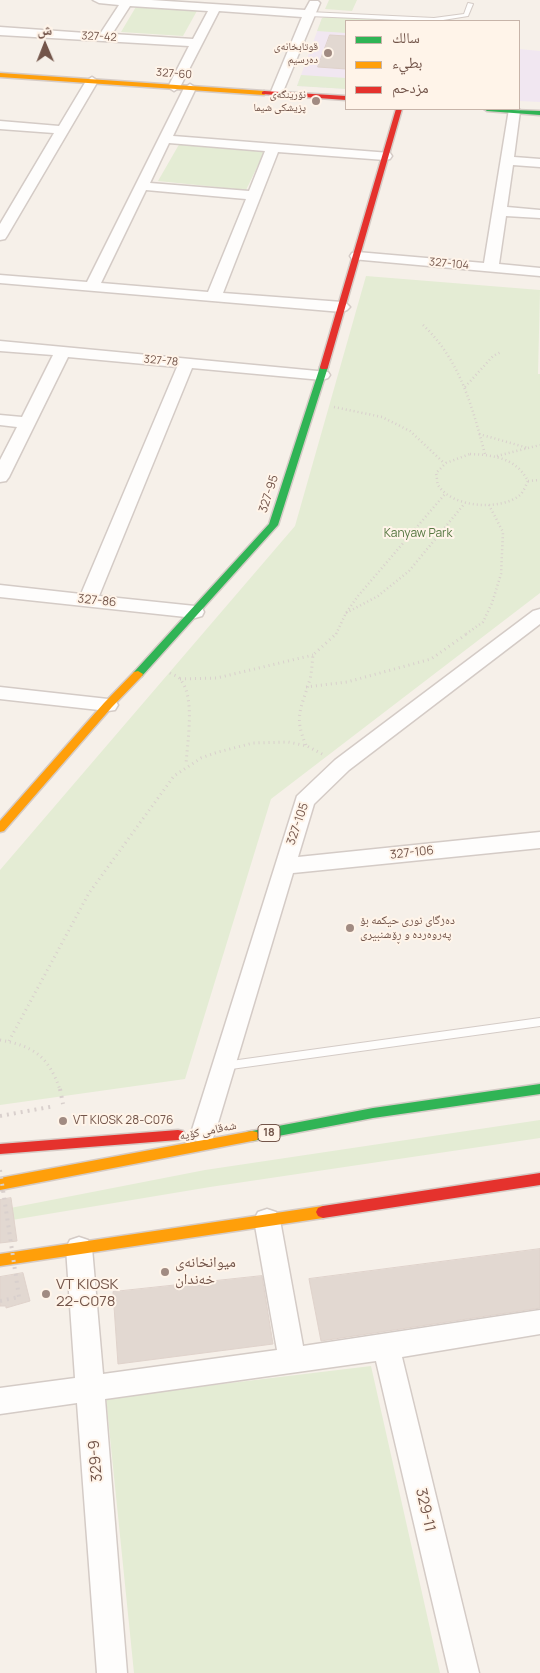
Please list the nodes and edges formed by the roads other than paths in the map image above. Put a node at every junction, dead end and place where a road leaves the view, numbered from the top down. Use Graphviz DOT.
graph roads {
  1 [pos="99,0"];
  2 [pos="315,0"];
  3 [pos="127,2"];
  4 [pos="470,4"];
  5 [pos="215,8"];
  6 [pos="309,14"];
  7 [pos="0,31"];
  8 [pos="104,37"];
  9 [pos="197,43"];
  10 [pos="0,75"];
  11 [pos="92,81"];
  12 [pos="174,87"];
  13 [pos="190,88"];
  14 [pos="276,94"];
  15 [pos="345,98"];
  16 [pos="399,110"];
  17 [pos="500,110"];
  18 [pos="514,111"];
  19 [pos="540,113"];
  20 [pos="0,125"];
  21 [pos="63,130"];
  22 [pos="165,139"];
  23 [pos="273,148"];
  24 [pos="385,156"];
  25 [pos="506,161"];
  26 [pos="540,163"];
  27 [pos="142,186"];
  28 [pos="254,196"];
  29 [pos="499,211"];
  30 [pos="540,214"];
  31 [pos="0,236"];
  32 [pos="357,256"];
  33 [pos="491,268"];
  34 [pos="540,272"];
  35 [pos="0,279"];
  36 [pos="92,286"];
  37 [pos="214,296"];
  38 [pos="342,306"];
  39 [pos="0,346"];
  40 [pos="63,352"];
  41 [pos="186,363"];
  42 [pos="322,375"];
  43 [pos="0,420"];
  44 [pos="27,423"];
  45 [pos="0,477"];
  46 [pos="0,591"];
  47 [pos="88,600"];
  48 [pos="194,612"];
  49 [pos="540,615"];
  50 [pos="0,693"];
  51 [pos="108,705"];
  52 [pos="0,828"];
  53 [pos="540,840"];
  54 [pos="284,866"];
  55 [pos="540,1022"];
  56 [pos="223,1066"];
  57 [pos="540,1089"];
  58 [pos="373,1113"];
  59 [pos="203,1133"];
  60 [pos="0,1149"];
  61 [pos="540,1179"];
  62 [pos="0,1184"];
  63 [pos="267,1220"];
  64 [pos="79,1248"];
  65 [pos="0,1260"];
  66 [pos="540,1322"];
  67 [pos="386,1347"];
  68 [pos="292,1360"];
  69 [pos="90,1388"];
  70 [pos="0,1401"];
  71 [pos="112,1673"];
  72 [pos="464,1673"];
  1 -- 3 [label="street"];
  2 -- 6 [label="street"];
  3 -- 5 [label="street"];
  3 -- 8 [label="street"];
  4 -- 6 [label="lane"];
  5 -- 6 [label="street"];
  5 -- 9 [label="street"];
  6 -- 14 [label="street"];
  7 -- 8 [label="street, 327-42"];
  8 -- 9 [label="street, 327-42"];
  9 -- 12 [label="street"];
  10 -- 11 [label="main road, 327-60"];
  11 -- 12 [label="main road, 327-60"];
  11 -- 21 [label="street"];
  12 -- 13 [label="main road, 327-60"];
  13 -- 14 [label="main road, 327-60"];
  13 -- 22 [label="street"];
  14 -- 15 [label="main road, 327-60"];
  16 -- 24 [label="main road, 327-95"];
  17 -- 18 [label="main road"];
  18 -- 19 [label="main road"];
  18 -- 25 [label="street"];
  20 -- 21 [label="street"];
  21 -- 31 [label="street"];
  22 -- 23 [label="street"];
  22 -- 27 [label="street"];
  23 -- 24 [label="street"];
  23 -- 28 [label="street"];
  24 -- 32 [label="main road, 327-95"];
  25 -- 26 [label="street"];
  25 -- 29 [label="street"];
  27 -- 28 [label="street"];
  27 -- 36 [label="street"];
  28 -- 37 [label="street"];
  29 -- 30 [label="street"];
  29 -- 33 [label="street"];
  32 -- 33 [label="street, 327-104"];
  32 -- 38 [label="main road, 327-95"];
  33 -- 34 [label="street, 327-104"];
  35 -- 36 [label="street"];
  36 -- 37 [label="street"];
  37 -- 38 [label="street"];
  38 -- 42 [label="main road, 327-95"];
  39 -- 40 [label="street, 327-78"];
  40 -- 41 [label="street, 327-78"];
  40 -- 44 [label="street"];
  41 -- 42 [label="street, 327-78"];
  41 -- 47 [label="street"];
  42 -- 48 [label="main road, 327-95"];
  43 -- 44 [label="street"];
  44 -- 45 [label="street"];
  46 -- 47 [label="street, 327-86"];
  47 -- 48 [label="street, 327-86"];
  48 -- 51 [label="main road, 327-95"];
  49 -- 54 [label="street, 327-105"];
  50 -- 51 [label="street"];
  51 -- 52 [label="main road, 327-95"];
  53 -- 54 [label="street, 327-106"];
  54 -- 56 [label="street, 327-105"];
  55 -- 56 [label="lane"];
  56 -- 59 [label="street, 327-105"];
  57 -- 58 [label="main road, شەقامی کۆیە / 18"];
  58 -- 59 [label="main road"];
  58 -- 62 [label="main road, شەقامی کۆیە / 18"];
  59 -- 60 [label="main road"];
  61 -- 63 [label="main road"];
  63 -- 64 [label="main road"];
  63 -- 68 [label="street"];
  64 -- 65 [label="main road"];
  64 -- 69 [label="street, 329-9"];
  66 -- 67 [label="street"];
  67 -- 68 [label="street"];
  67 -- 72 [label="street, 329-11"];
  68 -- 69 [label="street"];
  69 -- 70 [label="street"];
  69 -- 71 [label="street, 329-9"];
}
